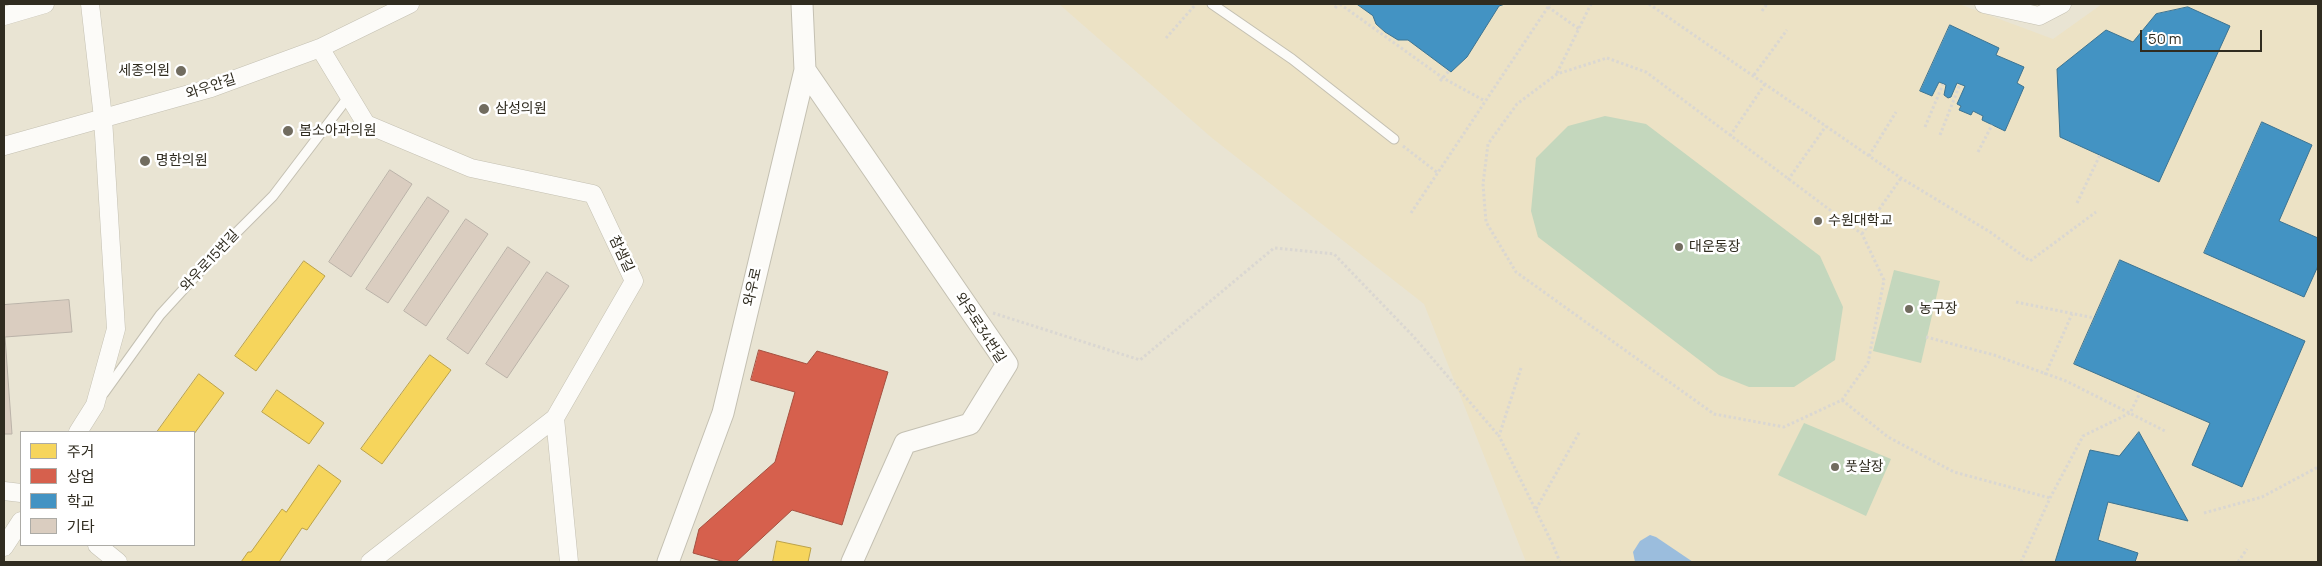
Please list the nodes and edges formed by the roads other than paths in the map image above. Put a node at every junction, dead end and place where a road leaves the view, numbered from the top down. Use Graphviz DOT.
graph roads {
  1 [pos="45,4"];
  2 [pos="90,4"];
  3 [pos="410,4"];
  4 [pos="802,4"];
  5 [pos="1212,4"];
  6 [pos="1984,4"];
  7 [pos="2062,4"];
  8 [pos="4,16"];
  9 [pos="320,48"];
  10 [pos="805,70"];
  11 [pos="349,96"];
  12 [pos="103,118"];
  13 [pos="1394,139"];
  14 [pos="4,146"];
  15 [pos="95,405"];
  16 [pos="555,418"];
  17 [pos="79,431"];
  18 [pos="4,491"];
  19 [pos="20,492"];
  20 [pos="20,523"];
  21 [pos="99,546"];
  22 [pos="4,547"];
  23 [pos="118,562"];
  24 [pos="370,562"];
  25 [pos="569,562"];
  26 [pos="668,562"];
  27 [pos="852,562"];
  1 -- 8 [label="street"];
  2 -- 12 [label="street"];
  3 -- 9 [label="street, 와우안길"];
  4 -- 10 [label="street, 와우로"];
  5 -- 13 [label="lane"];
  6 -- 7 [label="street"];
  9 -- 11 [label="street, 참샘길"];
  9 -- 12 [label="street, 와우안길"];
  10 -- 26 [label="street, 와우로"];
  10 -- 27 [label="street, 와우로34번길"];
  11 -- 15 [label="lane, 와우로15번길"];
  11 -- 16 [label="street, 참샘길"];
  12 -- 14 [label="street, 와우안길"];
  12 -- 15 [label="street"];
  15 -- 17 [label="street, 와우로15번길"];
  16 -- 24 [label="street, 참샘길"];
  16 -- 25 [label="street"];
  18 -- 19 [label="street"];
  20 -- 22 [label="street"];
  21 -- 23 [label="street"];
}
